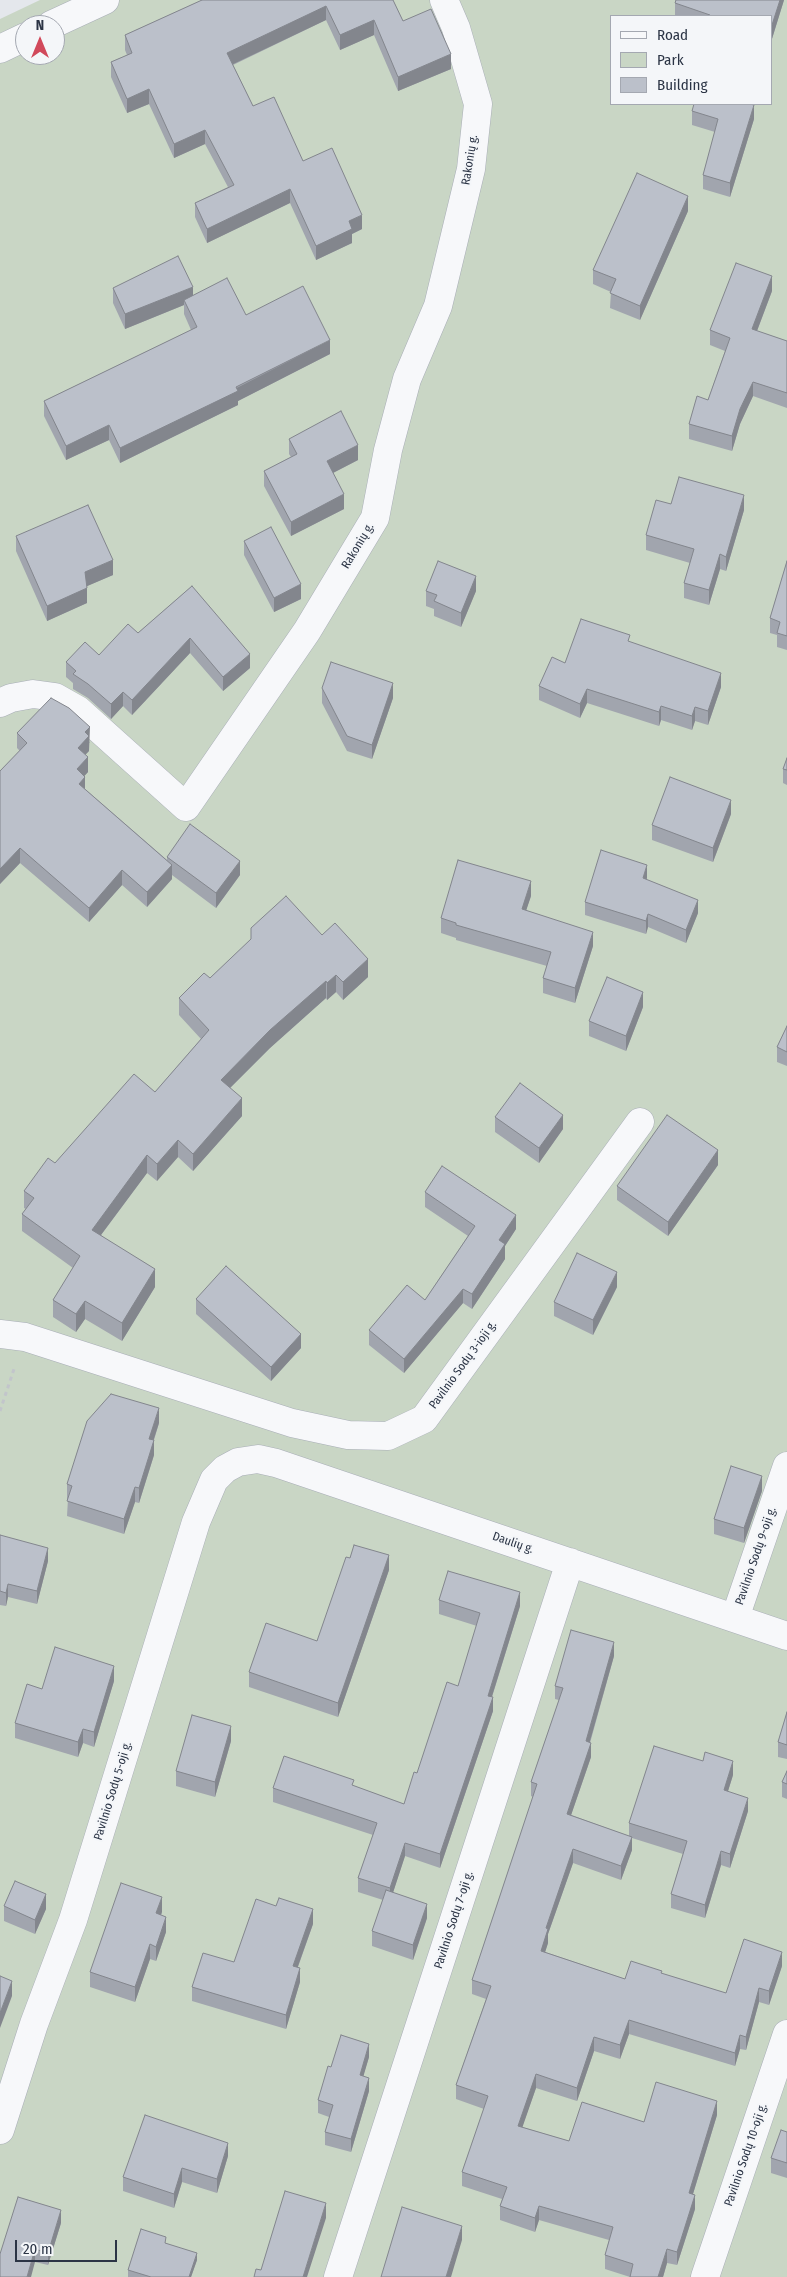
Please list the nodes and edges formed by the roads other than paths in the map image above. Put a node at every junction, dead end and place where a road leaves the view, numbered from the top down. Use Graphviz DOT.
graph roads {
  1 [pos="104,0"];
  2 [pos="444,0"];
  3 [pos="65,18"];
  4 [pos="15,42"];
  5 [pos="0,49"];
  6 [pos="0,704"];
  7 [pos="640,1122"];
  8 [pos="12,1336"];
  9 [pos="238,1462"];
  10 [pos="787,1466"];
  11 [pos="570,1562"];
  12 [pos="735,1618"];
  13 [pos="787,1636"];
  14 [pos="787,2034"];
  15 [pos="0,2130"];
  16 [pos="338,2277"];
  17 [pos="705,2277"];
  1 -- 3 [label="street"];
  2 -- 6 [label="street, Rakonių g."];
  4 -- 5 [label="street"];
  7 -- 8 [label="street, Pavilnio Sodų 3-ioji g."];
  9 -- 11 [label="street, Daulių g."];
  9 -- 15 [label="street, Pavilnio Sodų 5-oji g."];
  10 -- 12 [label="street, Pavilnio Sodų 9-oji g."];
  11 -- 12 [label="street, Daulių g."];
  11 -- 16 [label="street, Pavilnio Sodų 7-oji g."];
  12 -- 13 [label="street, Daulių g."];
  14 -- 17 [label="street, Pavilnio Sodų 10-oji g."];
}
